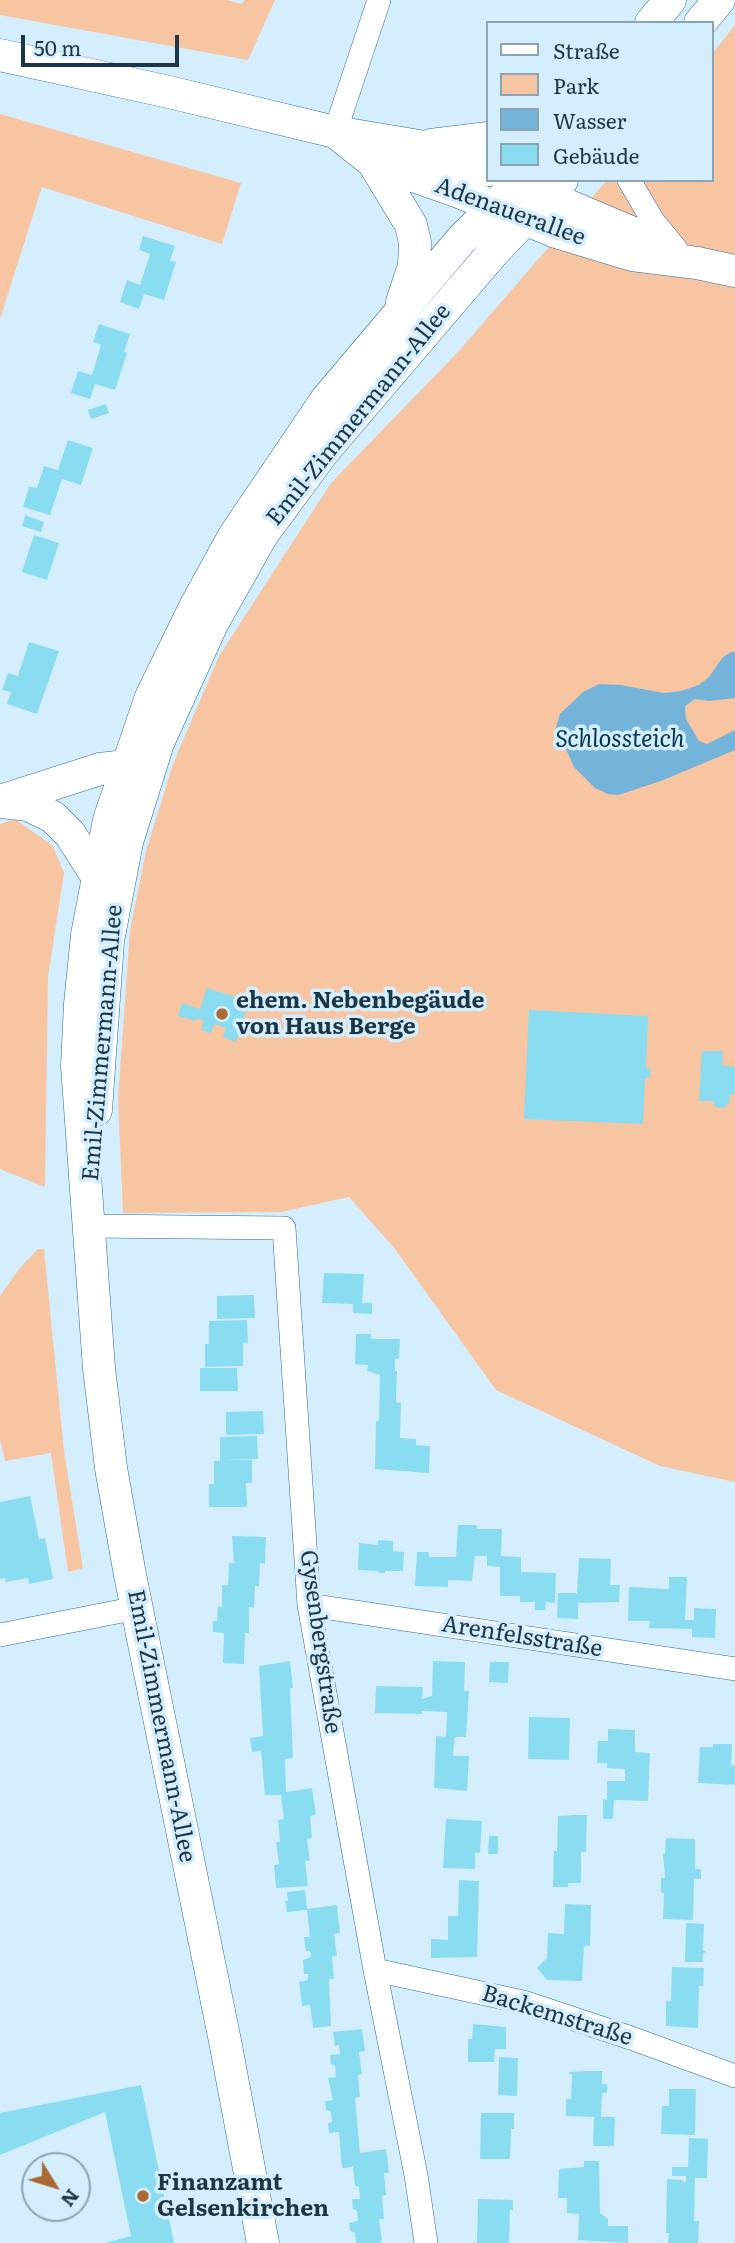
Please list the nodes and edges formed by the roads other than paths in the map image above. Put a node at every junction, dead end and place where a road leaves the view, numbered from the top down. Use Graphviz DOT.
graph roads {
  1 [pos="379,0"];
  2 [pos="670,0"];
  3 [pos="719,0"];
  4 [pos="653,21"];
  5 [pos="702,21"];
  6 [pos="0,55"];
  7 [pos="335,132"];
  8 [pos="486,138"];
  9 [pos="419,146"];
  10 [pos="373,162"];
  11 [pos="486,169"];
  12 [pos="486,181"];
  13 [pos="490,182"];
  14 [pos="630,182"];
  15 [pos="525,188"];
  16 [pos="523,219"];
  17 [pos="689,259"];
  18 [pos="735,271"];
  19 [pos="396,317"];
  20 [pos="138,767"];
  21 [pos="0,801"];
  22 [pos="97,876"];
  23 [pos="89,1216"];
  24 [pos="309,1605"];
  25 [pos="137,1608"];
  26 [pos="0,1635"];
  27 [pos="735,1669"];
  28 [pos="375,1970"];
  29 [pos="735,2076"];
  30 [pos="263,2243"];
  31 [pos="426,2243"];
  1 -- 7 [label="street"];
  2 -- 4 [label="main road"];
  3 -- 5 [label="main road"];
  6 -- 7 [label="main road, Adenauerallee"];
  7 -- 9 [label="main road, Adenauerallee"];
  7 -- 10 [label="main road, Adenauerallee"];
  8 -- 9 [label="main road"];
  9 -- 11 [label="main road, Adenauerallee"];
  10 -- 12 [label="main road, Adenauerallee"];
  10 -- 19 [label="main road"];
  13 -- 15 [label="main road, Adenauerallee"];
  14 -- 17 [label="street"];
  15 -- 16 [label="main road, Adenauerallee"];
  15 -- 17 [label="main road, Adenauerallee"];
  15 -- 19 [label="main road, Emil-Zimmermann-Allee"];
  16 -- 17 [label="main road, Adenauerallee"];
  16 -- 20 [label="main road, Emil-Zimmermann-Allee"];
  17 -- 18 [label="main road, Adenauerallee"];
  19 -- 20 [label="main road, Emil-Zimmermann-Allee"];
  20 -- 21 [label="main road"];
  20 -- 22 [label="main road, Emil-Zimmermann-Allee"];
  20 -- 23 [label="main road, Emil-Zimmermann-Allee"];
  21 -- 22 [label="main road"];
  22 -- 23 [label="main road, Emil-Zimmermann-Allee"];
  23 -- 24 [label="street, Gysenbergstraße"];
  23 -- 25 [label="main road, Emil-Zimmermann-Allee"];
  24 -- 27 [label="street, Arenfelsstraße"];
  24 -- 28 [label="street, Gysenbergstraße"];
  25 -- 26 [label="street"];
  25 -- 30 [label="main road, Emil-Zimmermann-Allee"];
  28 -- 29 [label="street, Backemstraße"];
  28 -- 31 [label="street, Gysenbergstraße"];
}
